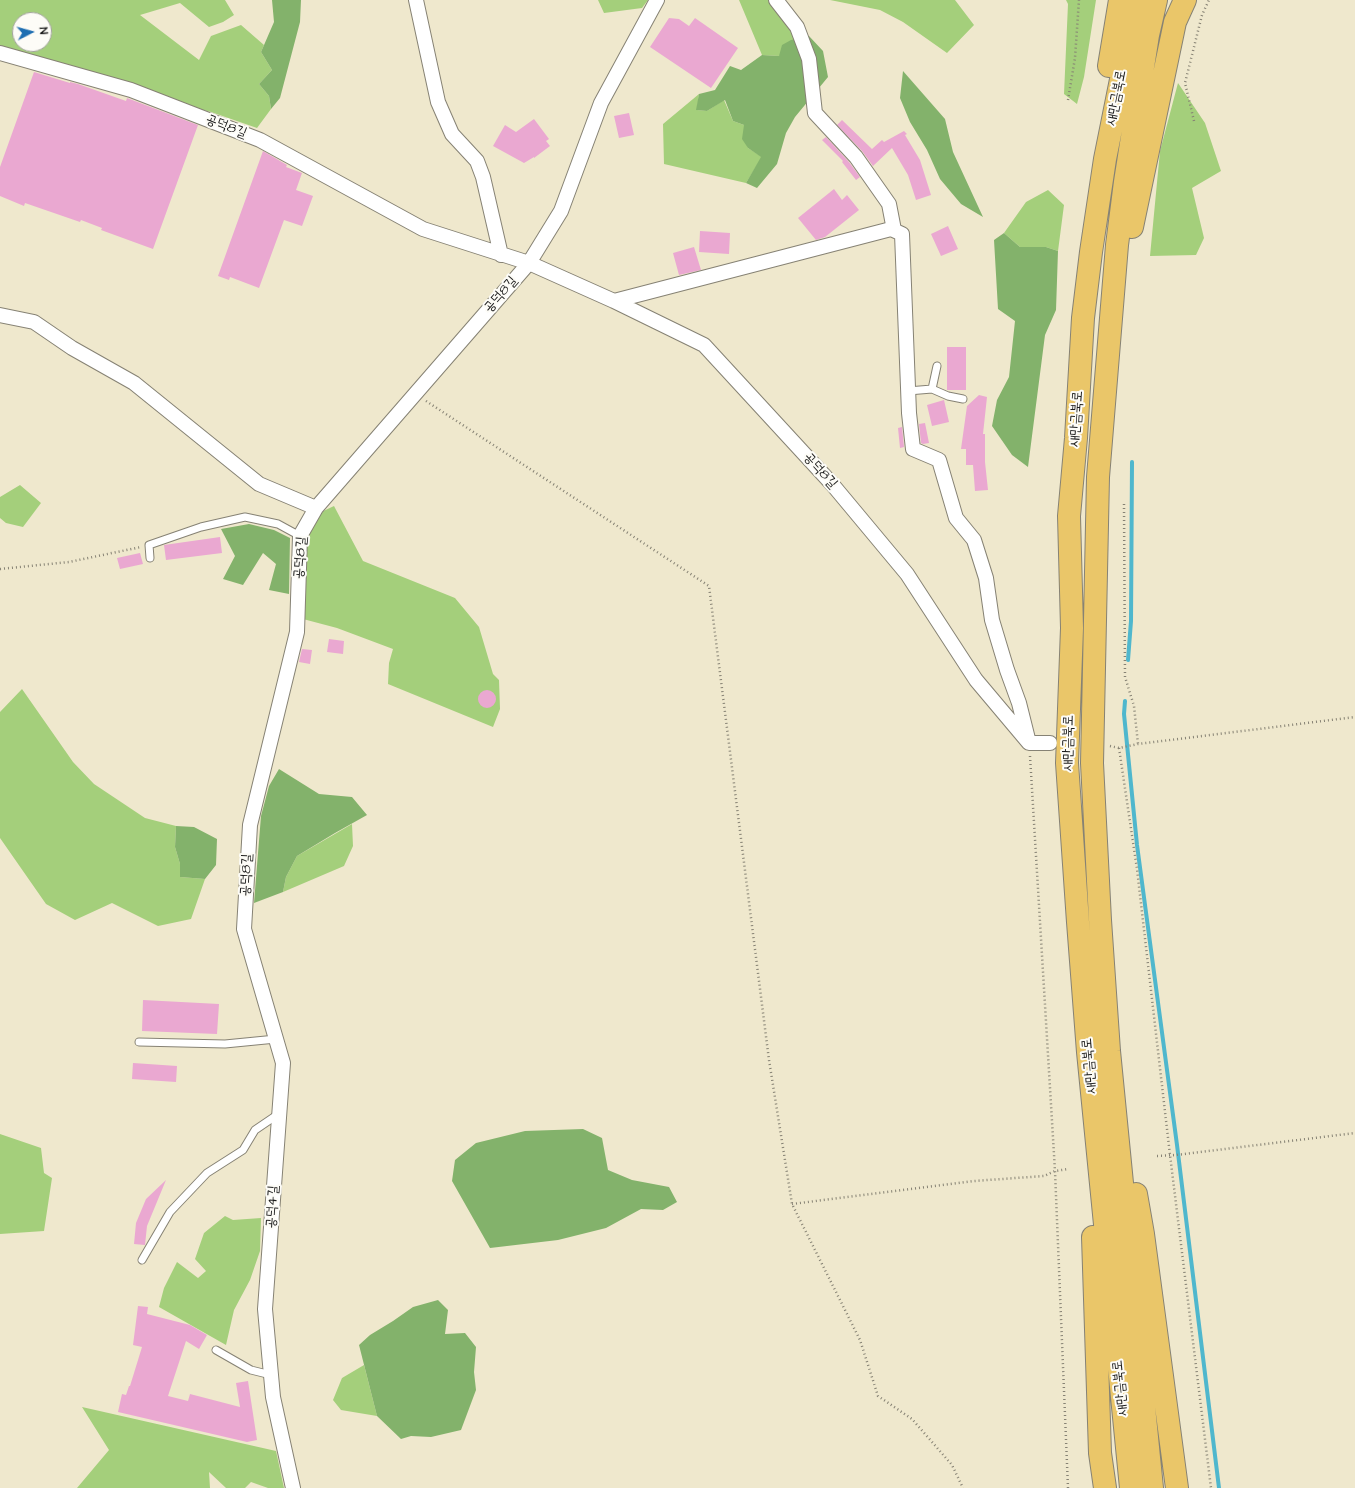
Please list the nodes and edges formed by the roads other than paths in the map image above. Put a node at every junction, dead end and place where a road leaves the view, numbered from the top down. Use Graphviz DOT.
graph roads {
  1 [pos="416,0"];
  2 [pos="657,0"];
  3 [pos="776,0"];
  4 [pos="1120,0"];
  5 [pos="1137,0"];
  6 [pos="1156,0"];
  7 [pos="1179,0"];
  8 [pos="1185,0"];
  9 [pos="1174,22"];
  10 [pos="0,53"];
  11 [pos="1105,159"];
  12 [pos="894,230"];
  13 [pos="501,255"];
  14 [pos="529,263"];
  15 [pos="614,301"];
  16 [pos="0,315"];
  17 [pos="1111,328"];
  18 [pos="937,366"];
  19 [pos="932,389"];
  20 [pos="908,391"];
  21 [pos="963,399"];
  22 [pos="316,508"];
  23 [pos="300,536"];
  24 [pos="150,558"];
  25 [pos="1029,743"];
  26 [pos="1050,743"];
  27 [pos="244,929"];
  28 [pos="276,1039"];
  29 [pos="138,1042"];
  30 [pos="1098,1052"];
  31 [pos="280,1113"];
  32 [pos="142,1260"];
  33 [pos="216,1350"];
  34 [pos="271,1375"];
  35 [pos="292,1488"];
  36 [pos="1105,1488"];
  37 [pos="1131,1488"];
  38 [pos="1152,1488"];
  39 [pos="1177,1488"];
  1 -- 13 [label="street"];
  2 -- 14 [label="street, 공덕8길"];
  3 -- 12 [label="street"];
  4 -- 11 [label="highway"];
  5 -- 11 [label="highway, 새만금북로"];
  6 -- 17 [label="highway, 새만금북로"];
  7 -- 9 [label="highway"];
  8 -- 9 [label="highway"];
  9 -- 17 [label="highway"];
  10 -- 13 [label="street, 공덕8길"];
  11 -- 30 [label="highway, 새만금북로"];
  12 -- 15 [label="street"];
  12 -- 20 [label="street"];
  13 -- 14 [label="street, 공덕8길"];
  14 -- 15 [label="street, 공덕8길"];
  14 -- 22 [label="street, 공덕8길"];
  15 -- 25 [label="street, 공덕8길"];
  16 -- 22 [label="street"];
  17 -- 30 [label="highway, 새만금북로"];
  18 -- 19 [label="lane"];
  19 -- 20 [label="lane"];
  19 -- 21 [label="lane"];
  20 -- 25 [label="street"];
  22 -- 23 [label="street, 공덕8길"];
  23 -- 24 [label="lane"];
  23 -- 27 [label="street, 공덕8길"];
  25 -- 26 [label="street"];
  27 -- 28 [label="street, 공덕4길"];
  28 -- 29 [label="lane"];
  28 -- 31 [label="street, 공덕4길"];
  30 -- 36 [label="highway"];
  30 -- 37 [label="highway, 새만금북로"];
  30 -- 38 [label="highway, 새만금북로"];
  30 -- 39 [label="highway"];
  31 -- 32 [label="lane"];
  31 -- 34 [label="street, 공덕4길"];
  33 -- 34 [label="lane"];
  34 -- 35 [label="street, 공덕4길"];
}
